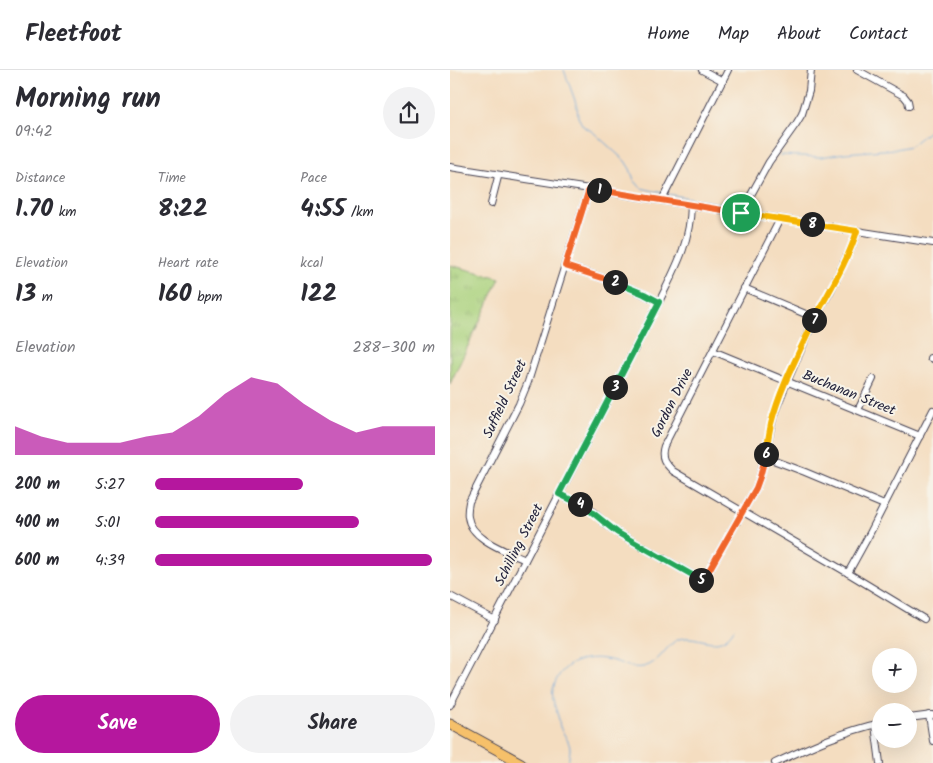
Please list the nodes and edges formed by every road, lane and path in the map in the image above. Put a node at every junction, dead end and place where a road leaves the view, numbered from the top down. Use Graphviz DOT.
graph roads {
  1 [pos="702,70"];
  2 [pos="728,70"];
  3 [pos="811,70"];
  4 [pos="859,71"];
  5 [pos="723,81"];
  6 [pos="909,106"];
  7 [pos="450,167"];
  8 [pos="495,174"];
  9 [pos="589,189"];
  10 [pos="662,200"];
  11 [pos="491,204"];
  12 [pos="692,205"];
  13 [pos="741,213"];
  14 [pos="780,220"];
  15 [pos="857,231"];
  16 [pos="933,243"];
  17 [pos="565,266"];
  18 [pos="744,288"];
  19 [pos="659,302"];
  20 [pos="815,318"];
  21 [pos="713,350"];
  22 [pos="873,379"];
  23 [pos="786,382"];
  24 [pos="858,410"];
  25 [pos="933,410"];
  26 [pos="920,436"];
  27 [pos="765,457"];
  28 [pos="559,494"];
  29 [pos="884,505"];
  30 [pos="742,512"];
  31 [pos="525,560"];
  32 [pos="848,573"];
  33 [pos="450,596"];
  34 [pos="924,619"];
  35 [pos="495,620"];
  36 [pos="450,705"];
  37 [pos="931,715"];
  38 [pos="917,717"];
  39 [pos="450,724"];
  40 [pos="872,726"];
  41 [pos="933,741"];
  42 [pos="879,748"];
  43 [pos="786,760"];
  44 [pos="521,763"];
  45 [pos="775,763"];
  46 [pos="880,763"];
  1 -- 5 [label="street"];
  2 -- 5 [label="street"];
  3 -- 13 [label="street"];
  4 -- 6 [label="street"];
  5 -- 10 [label="street"];
  7 -- 8 [label="street"];
  8 -- 9 [label="street"];
  8 -- 11 [label="street"];
  9 -- 10 [label="street"];
  9 -- 17 [label="street, Suffield Street"];
  10 -- 12 [label="street"];
  12 -- 13 [label="street"];
  12 -- 19 [label="street, Schilling Street"];
  13 -- 14 [label="street"];
  14 -- 15 [label="street"];
  14 -- 18 [label="street, Gordon Drive"];
  15 -- 16 [label="street"];
  15 -- 20 [label="street"];
  17 -- 19 [label="street"];
  17 -- 31 [label="street, Suffield Street"];
  18 -- 20 [label="street"];
  18 -- 21 [label="street, Gordon Drive"];
  19 -- 28 [label="street, Schilling Street"];
  20 -- 23 [label="street"];
  21 -- 23 [label="street, Buchanan Street"];
  21 -- 30 [label="street, Gordon Drive"];
  22 -- 24 [label="street"];
  23 -- 24 [label="street, Buchanan Street"];
  23 -- 27 [label="street"];
  24 -- 26 [label="street, Buchanan Street"];
  25 -- 26 [label="street"];
  26 -- 29 [label="street"];
  27 -- 29 [label="street"];
  27 -- 30 [label="street"];
  28 -- 30 [label="street"];
  28 -- 31 [label="street, Schilling Street"];
  29 -- 32 [label="street"];
  30 -- 32 [label="street, Gordon Drive"];
  31 -- 35 [label="street, Schilling Street"];
  32 -- 34 [label="street, Gordon Drive"];
  33 -- 35 [label="street"];
  35 -- 36 [label="street, Schilling Street"];
  37 -- 38 [label="street"];
  37 -- 41 [label="street"];
  39 -- 44 [label="highway"];
  40 -- 43 [label="street"];
  42 -- 46 [label="street"];
  43 -- 45 [label="street"];
}
